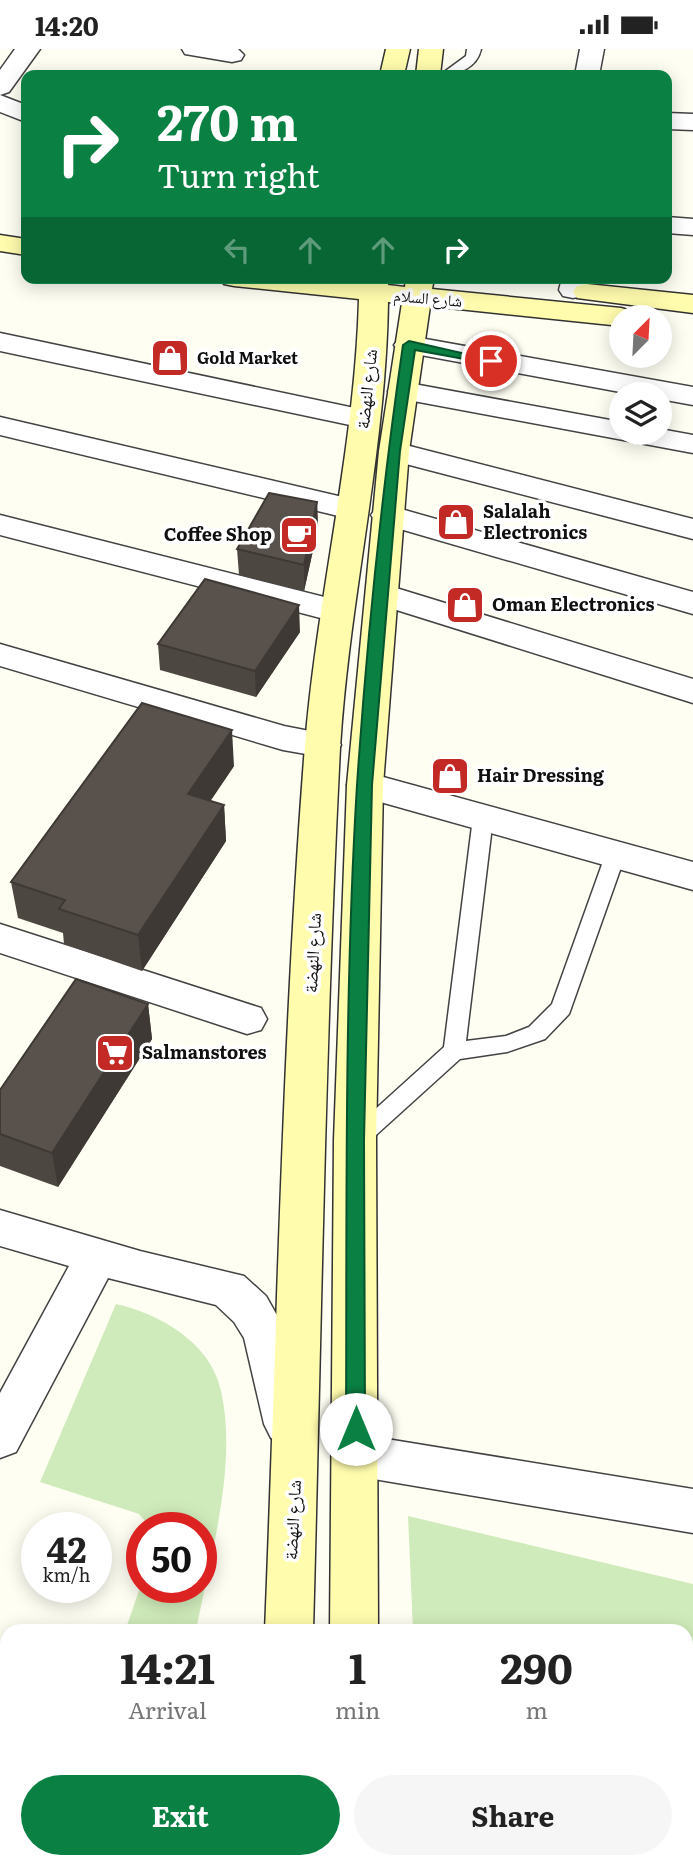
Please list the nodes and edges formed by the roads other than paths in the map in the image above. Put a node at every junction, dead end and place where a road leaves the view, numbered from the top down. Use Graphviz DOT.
graph roads {
  1 [pos="28,49"];
  2 [pos="194,49"];
  3 [pos="398,49"];
  4 [pos="431,49"];
  5 [pos="474,49"];
  6 [pos="592,49"];
  7 [pos="231,60"];
  8 [pos="393,70"];
  9 [pos="429,70"];
  10 [pos="454,70"];
  11 [pos="588,70"];
  12 [pos="0,87"];
  13 [pos="0,103"];
  14 [pos="21,112"];
  15 [pos="672,121"];
  16 [pos="693,123"];
  17 [pos="672,225"];
  18 [pos="693,227"];
  19 [pos="0,229"];
  20 [pos="21,231"];
  21 [pos="0,243"];
  22 [pos="21,246"];
  23 [pos="259,284"];
  24 [pos="351,284"];
  25 [pos="546,284"];
  26 [pos="373,285"];
  27 [pos="572,286"];
  28 [pos="419,288"];
  29 [pos="502,304"];
  30 [pos="693,304"];
  31 [pos="609,316"];
  32 [pos="672,323"];
  33 [pos="693,325"];
  34 [pos="373,330"];
  35 [pos="0,342"];
  36 [pos="409,345"];
  37 [pos="403,391"];
  38 [pos="693,396"];
  39 [pos="364,419"];
  40 [pos="0,426"];
  41 [pos="609,429"];
  42 [pos="672,440"];
  43 [pos="693,444"];
  44 [pos="394,451"];
  45 [pos="369,512"];
  46 [pos="0,524"];
  47 [pos="693,529"];
  48 [pos="383,594"];
  49 [pos="693,603"];
  50 [pos="336,611"];
  51 [pos="0,655"];
  52 [pos="693,691"];
  53 [pos="323,745"];
  54 [pos="365,785"];
  55 [pos="483,818"];
  56 [pos="615,856"];
  57 [pos="693,876"];
  58 [pos="0,939"];
  59 [pos="247,1019"];
  60 [pos="454,1051"];
  61 [pos="355,1140"];
  62 [pos="0,1228"];
  63 [pos="97,1257"];
  64 [pos="0,1437"];
  65 [pos="356,1455"];
  66 [pos="296,1464"];
  67 [pos="693,1510"];
  68 [pos="289,1624"];
  69 [pos="354,1624"];
  1 -- 12 [label="street"];
  2 -- 7 [label="street"];
  3 -- 8 [label="main road"];
  4 -- 9 [label="main road"];
  5 -- 10 [label="lane"];
  6 -- 11 [label="street"];
  13 -- 14 [label="street"];
  15 -- 16 [label="street"];
  17 -- 18 [label="street"];
  19 -- 20 [label="main road"];
  21 -- 22 [label="main road"];
  23 -- 34 [label="main road"];
  24 -- 26 [label="main road, شارع السلام"];
  25 -- 27 [label="main road, شارع السلام"];
  26 -- 28 [label="main road, شارع السلام"];
  26 -- 34 [label="main road, شارع النهضة"];
  27 -- 30 [label="main road, شارع السلام"];
  28 -- 29 [label="main road, شارع السلام"];
  28 -- 36 [label="main road, شارع النهضة"];
  29 -- 31 [label="main road, شارع السلام"];
  29 -- 36 [label="main road"];
  32 -- 33 [label="main road"];
  34 -- 39 [label="main road, شارع النهضة"];
  35 -- 39 [label="street"];
  36 -- 37 [label="main road, شارع النهضة"];
  36 -- 38 [label="street"];
  37 -- 41 [label="street"];
  37 -- 44 [label="main road, شارع النهضة"];
  39 -- 45 [label="main road, شارع النهضة"];
  40 -- 45 [label="street"];
  42 -- 43 [label="street"];
  44 -- 45 [label="main road, شارع النهضة"];
  44 -- 47 [label="street"];
  45 -- 48 [label="main road, شارع النهضة"];
  45 -- 49 [label="street"];
  45 -- 50 [label="main road, شارع النهضة"];
  46 -- 50 [label="street"];
  48 -- 52 [label="street"];
  48 -- 54 [label="main road, شارع النهضة"];
  50 -- 53 [label="main road, شارع النهضة"];
  51 -- 53 [label="street"];
  53 -- 66 [label="main road, شارع النهضة"];
  54 -- 55 [label="street"];
  54 -- 61 [label="main road, شارع النهضة"];
  55 -- 56 [label="street"];
  55 -- 60 [label="lane"];
  56 -- 57 [label="street"];
  56 -- 60 [label="lane"];
  58 -- 59 [label="street"];
  60 -- 61 [label="lane"];
  61 -- 65 [label="main road, شارع النهضة"];
  62 -- 63 [label="street"];
  63 -- 64 [label="street"];
  63 -- 66 [label="street"];
  65 -- 67 [label="street"];
  65 -- 69 [label="main road, شارع النهضة"];
  66 -- 68 [label="main road, شارع النهضة"];
}
